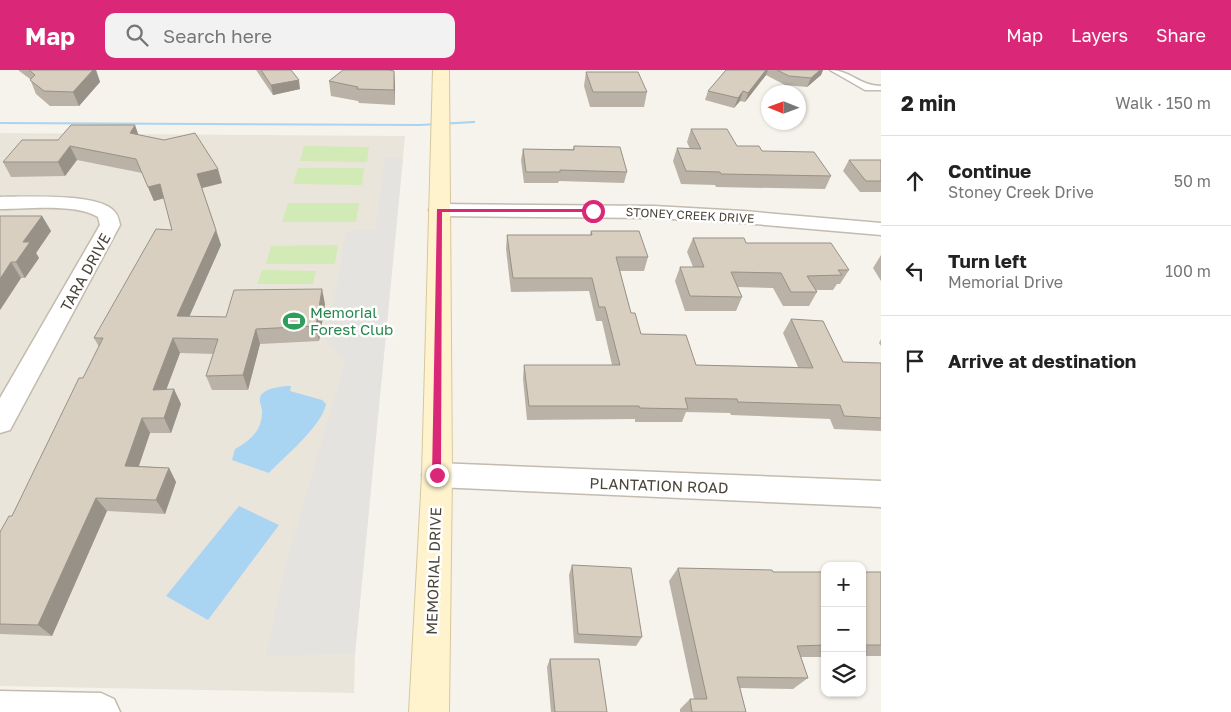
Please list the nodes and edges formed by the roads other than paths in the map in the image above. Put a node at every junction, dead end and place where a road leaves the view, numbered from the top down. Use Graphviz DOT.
graph roads {
  1 [pos="441,70"];
  2 [pos="834,70"];
  3 [pos="881,88"];
  4 [pos="0,203"];
  5 [pos="439,210"];
  6 [pos="881,229"];
  7 [pos="0,422"];
  8 [pos="437,475"];
  9 [pos="881,494"];
  10 [pos="0,710"];
  11 [pos="101,712"];
  12 [pos="429,712"];
  1 -- 5 [label="street, MEMORIAL DRIVE"];
  2 -- 3 [label="lane"];
  4 -- 7 [label="street, TARA DRIVE"];
  5 -- 6 [label="street, STONEY CREEK DRIVE"];
  5 -- 8 [label="street, MEMORIAL DRIVE"];
  8 -- 9 [label="street, PLANTATION ROAD"];
  8 -- 12 [label="street, MEMORIAL DRIVE"];
  10 -- 11 [label="street"];
}
